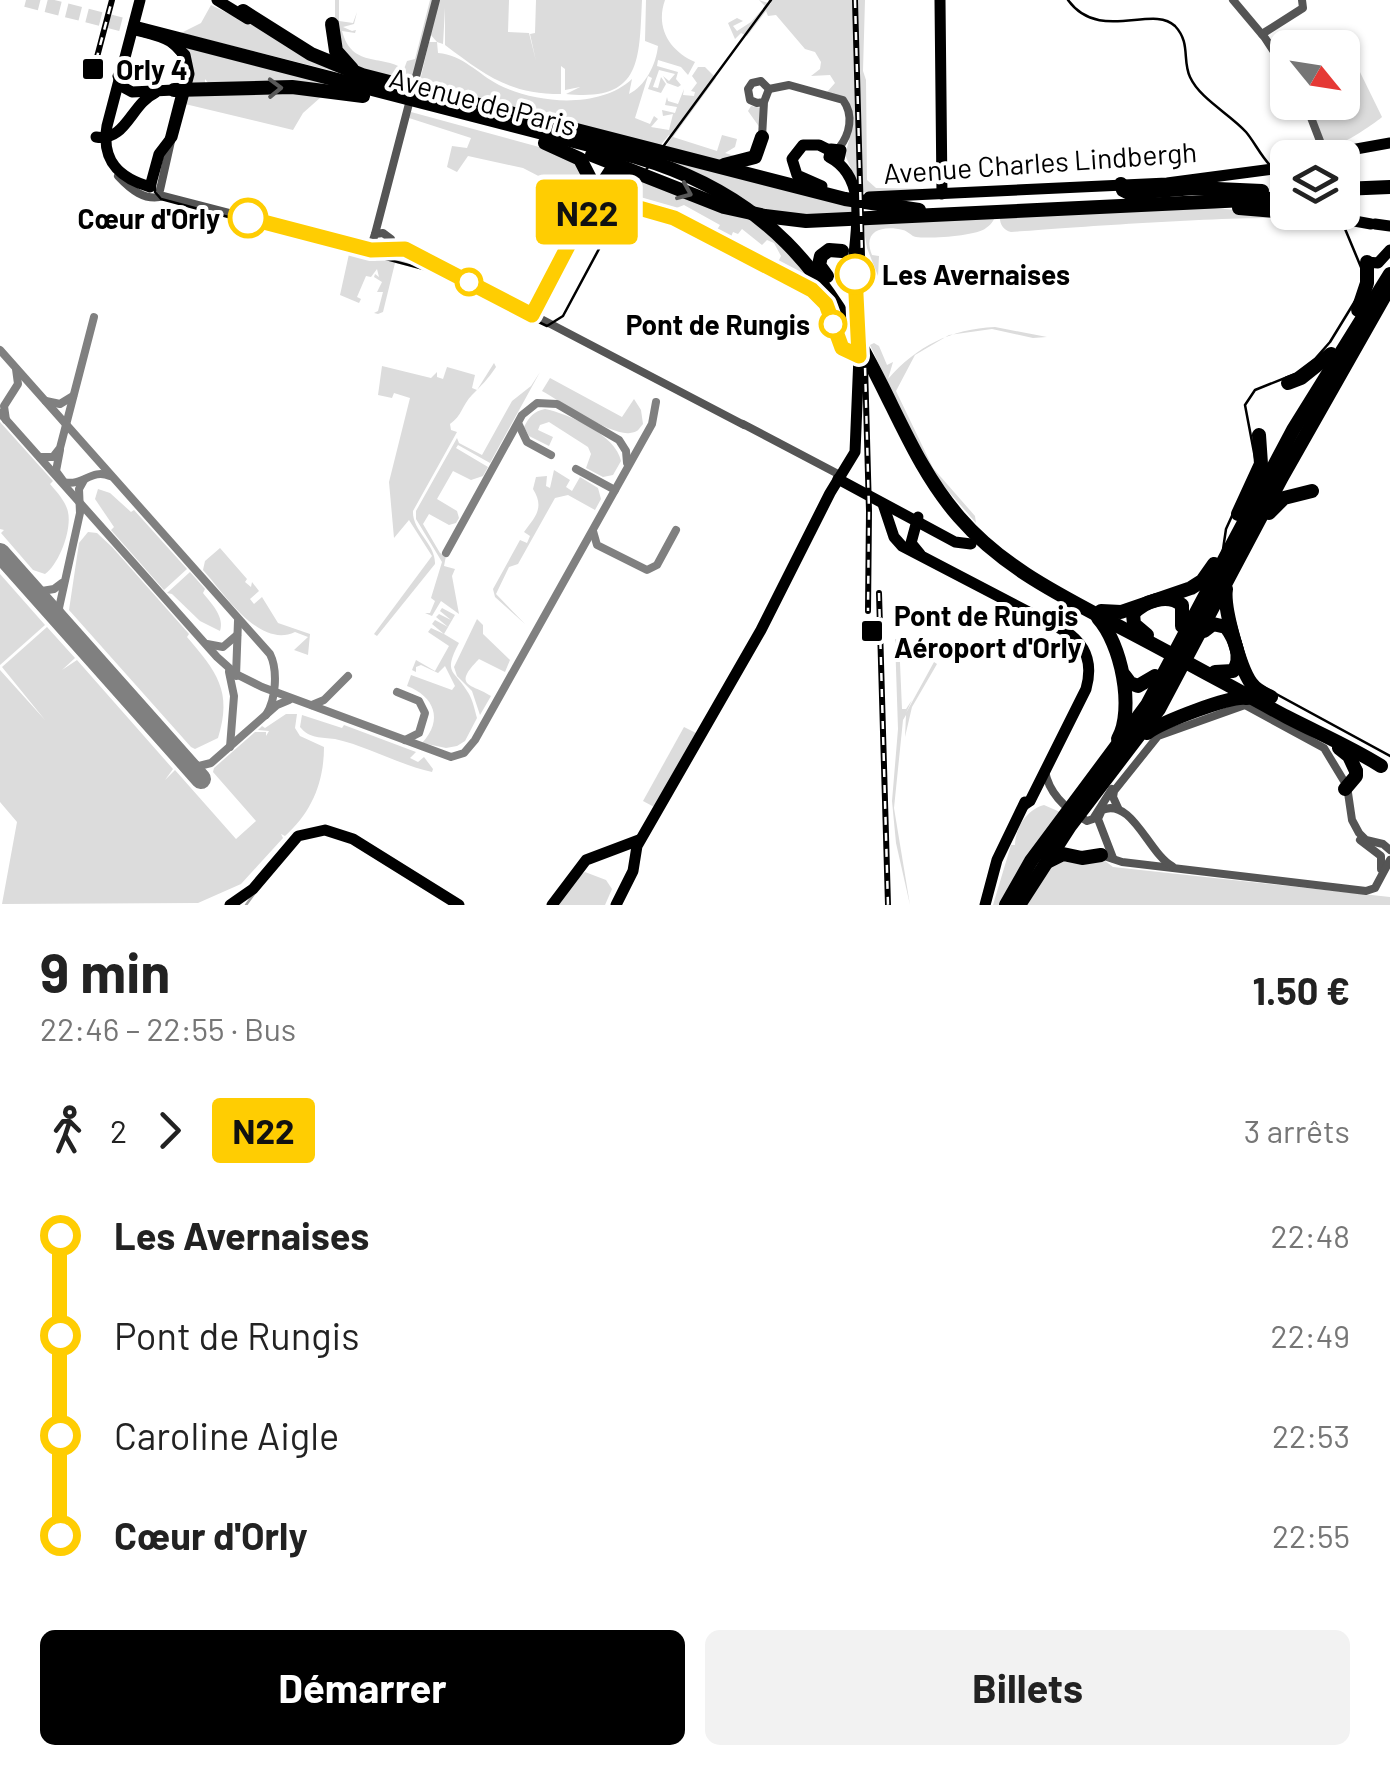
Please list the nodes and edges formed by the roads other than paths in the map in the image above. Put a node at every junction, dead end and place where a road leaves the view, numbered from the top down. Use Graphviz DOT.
graph roads {
  1 [pos="137,0"];
  2 [pos="436,0"];
  3 [pos="940,0"];
  4 [pos="1232,0"];
  5 [pos="220,2"];
  6 [pos="1303,3"];
  7 [pos="239,11"];
  8 [pos="332,24"];
  9 [pos="136,27"];
  10 [pos="1262,34"];
  11 [pos="280,39"];
  12 [pos="1270,46"];
  13 [pos="120,63"];
  14 [pos="323,70"];
  15 [pos="362,74"];
  16 [pos="175,88"];
  17 [pos="769,89"];
  18 [pos="438,95"];
  19 [pos="764,102"];
  20 [pos="426,112"];
  21 [pos="548,123"];
  22 [pos="102,137"];
  23 [pos="762,137"];
  24 [pos="545,143"];
  25 [pos="1390,145"];
  26 [pos="1360,150"];
  27 [pos="836,153"];
  28 [pos="1360,153"];
  29 [pos="650,165"];
  30 [pos="712,165"];
  31 [pos="1270,167"];
  32 [pos="588,174"];
  33 [pos="780,182"];
  34 [pos="1122,184"];
  35 [pos="1390,189"];
  36 [pos="158,191"];
  37 [pos="1360,191"];
  38 [pos="1270,193"];
  39 [pos="942,194"];
  40 [pos="1270,195"];
  41 [pos="1270,195"];
  42 [pos="846,196"];
  43 [pos="868,200"];
  44 [pos="1199,203"];
  45 [pos="1270,210"];
  46 [pos="584,218"];
  47 [pos="1360,220"];
  48 [pos="857,222"];
  49 [pos="1390,224"];
  50 [pos="381,240"];
  51 [pos="796,246"];
  52 [pos="848,247"];
  53 [pos="1390,250"];
  54 [pos="1367,262"];
  55 [pos="1390,270"];
  56 [pos="1389,287"];
  57 [pos="1358,310"];
  58 [pos="849,318"];
  59 [pos="559,326"];
  60 [pos="1355,352"];
  61 [pos="1331,354"];
  62 [pos="868,361"];
  63 [pos="1288,384"];
  64 [pos="891,401"];
  65 [pos="1321,430"];
  66 [pos="1259,435"];
  67 [pos="841,478"];
  68 [pos="1312,490"];
  69 [pos="873,496"];
  70 [pos="900,510"];
  71 [pos="917,519"];
  72 [pos="1236,524"];
  73 [pos="956,527"];
  74 [pos="891,528"];
  75 [pos="930,528"];
  76 [pos="912,539"];
  77 [pos="971,544"];
  78 [pos="1246,546"];
  79 [pos="995,553"];
  80 [pos="922,556"];
  81 [pos="1215,564"];
  82 [pos="1228,578"];
  83 [pos="1096,611"];
  84 [pos="1182,626"];
  85 [pos="1199,634"];
  86 [pos="1144,637"];
  87 [pos="1156,676"];
  88 [pos="1216,676"];
  89 [pos="1175,680"];
  90 [pos="1267,706"];
  91 [pos="1309,724"];
  92 [pos="1338,735"];
  93 [pos="1134,744"];
  94 [pos="1105,758"];
  95 [pos="1387,767"];
  96 [pos="1341,778"];
  97 [pos="1120,782"];
  98 [pos="1111,790"];
  99 [pos="1037,791"];
  100 [pos="1113,807"];
  101 [pos="1077,816"];
  102 [pos="1103,841"];
  103 [pos="1362,842"];
  104 [pos="632,849"];
  105 [pos="1153,849"];
  106 [pos="1390,854"];
  107 [pos="1144,865"];
  108 [pos="1176,868"];
  109 [pos="1038,871"];
  110 [pos="1356,888"];
  111 [pos="230,905"];
  112 [pos="460,905"];
  113 [pos="552,905"];
  114 [pos="613,905"];
  115 [pos="985,905"];
  116 [pos="1013,905"];
  1 -- 13 [label="main road"];
  1 -- 36 [label="main road"];
  2 -- 50 [label="street"];
  3 -- 39 [label="main road"];
  4 -- 10 [label="street"];
  5 -- 7 [label="main road"];
  6 -- 10 [label="street"];
  7 -- 11 [label="main road"];
  7 -- 14 [label="highway"];
  8 -- 15 [label="highway"];
  9 -- 14 [label="highway"];
  9 -- 36 [label="main road"];
  10 -- 12 [label="street"];
  11 -- 14 [label="highway"];
  13 -- 16 [label="main road"];
  13 -- 36 [label="street"];
  14 -- 15 [label="highway"];
  14 -- 18 [label="highway"];
  14 -- 20 [label="highway"];
  14 -- 29 [label="highway"];
  15 -- 18 [label="highway"];
  16 -- 20 [label="highway, Avenue de Paris, one-way"];
  16 -- 22 [label="main road"];
  17 -- 19 [label="street"];
  17 -- 19 [label="street"];
  17 -- 27 [label="street"];
  18 -- 21 [label="highway"];
  19 -- 23 [label="street"];
  20 -- 24 [label="highway, Avenue de Paris"];
  21 -- 29 [label="highway"];
  21 -- 30 [label="highway"];
  23 -- 30 [label="highway"];
  23 -- 33 [label="highway"];
  24 -- 29 [label="highway, Avenue de Paris"];
  24 -- 32 [label="highway"];
  25 -- 26 [label="main road"];
  25 -- 28 [label="main road"];
  27 -- 42 [label="main road"];
  27 -- 48 [label="main road"];
  29 -- 32 [label="highway"];
  29 -- 48 [label="highway, Avenue de Paris, one-way"];
  29 -- 51 [label="highway"];
  29 -- 58 [label="highway"];
  30 -- 33 [label="highway"];
  31 -- 34 [label="main road, Avenue Charles Lindbergh"];
  32 -- 46 [label="highway"];
  33 -- 42 [label="highway"];
  34 -- 38 [label="highway"];
  34 -- 39 [label="main road, Avenue Charles Lindbergh"];
  35 -- 37 [label="highway"];
  36 -- 50 [label="street"];
  39 -- 43 [label="main road, Avenue Charles Lindbergh"];
  40 -- 43 [label="highway"];
  41 -- 44 [label="highway"];
  42 -- 43 [label="highway"];
  44 -- 45 [label="highway"];
  44 -- 48 [label="highway, Avenue de Paris"];
  47 -- 49 [label="main road"];
  48 -- 52 [label="main road"];
  50 -- 59 [label="street"];
  50 -- 59 [label="street"];
  51 -- 52 [label="highway"];
  51 -- 58 [label="highway"];
  52 -- 58 [label="highway"];
  52 -- 62 [label="main road"];
  53 -- 54 [label="main road"];
  54 -- 57 [label="highway"];
  55 -- 57 [label="highway"];
  55 -- 101 [label="highway"];
  56 -- 60 [label="highway"];
  56 -- 116 [label="highway"];
  57 -- 61 [label="highway"];
  58 -- 62 [label="highway"];
  59 -- 67 [label="street"];
  60 -- 65 [label="highway"];
  60 -- 78 [label="highway"];
  61 -- 63 [label="highway"];
  61 -- 72 [label="highway"];
  62 -- 64 [label="highway"];
  62 -- 67 [label="main road"];
  64 -- 73 [label="highway"];
  64 -- 83 [label="highway"];
  66 -- 72 [label="highway"];
  67 -- 69 [label="main road"];
  67 -- 104 [label="main road"];
  68 -- 78 [label="highway"];
  69 -- 70 [label="main road"];
  69 -- 74 [label="main road"];
  70 -- 71 [label="main road"];
  70 -- 74 [label="main road"];
  71 -- 73 [label="main road"];
  71 -- 75 [label="main road"];
  71 -- 76 [label="main road"];
  72 -- 81 [label="highway"];
  73 -- 79 [label="highway"];
  74 -- 80 [label="main road"];
  75 -- 76 [label="main road"];
  75 -- 77 [label="main road"];
  76 -- 80 [label="main road"];
  77 -- 79 [label="highway"];
  78 -- 82 [label="highway"];
  79 -- 83 [label="highway"];
  80 -- 99 [label="main road"];
  81 -- 83 [label="highway"];
  81 -- 84 [label="highway"];
  82 -- 85 [label="highway"];
  82 -- 91 [label="highway"];
  83 -- 86 [label="highway"];
  83 -- 94 [label="highway"];
  84 -- 86 [label="highway"];
  84 -- 87 [label="highway"];
  85 -- 88 [label="highway"];
  85 -- 89 [label="highway"];
  86 -- 87 [label="highway"];
  86 -- 88 [label="highway"];
  87 -- 94 [label="highway"];
  88 -- 89 [label="highway"];
  88 -- 90 [label="highway"];
  88 -- 91 [label="highway"];
  89 -- 93 [label="highway"];
  90 -- 91 [label="highway"];
  90 -- 93 [label="highway"];
  91 -- 92 [label="highway"];
  91 -- 95 [label="highway"];
  91 -- 96 [label="highway"];
  92 -- 95 [label="main road"];
  93 -- 101 [label="highway"];
  94 -- 101 [label="highway"];
  96 -- 97 [label="street"];
  96 -- 103 [label="street"];
  96 -- 106 [label="street"];
  97 -- 98 [label="street"];
  97 -- 100 [label="street"];
  98 -- 100 [label="street"];
  98 -- 101 [label="street"];
  99 -- 101 [label="street"];
  99 -- 115 [label="main road"];
  100 -- 102 [label="street"];
  100 -- 105 [label="street"];
  101 -- 102 [label="street"];
  101 -- 102 [label="highway"];
  101 -- 109 [label="highway"];
  101 -- 116 [label="highway"];
  102 -- 107 [label="street"];
  102 -- 109 [label="highway"];
  103 -- 106 [label="street"];
  103 -- 110 [label="street"];
  104 -- 113 [label="main road"];
  104 -- 114 [label="main road"];
  105 -- 107 [label="street"];
  105 -- 108 [label="street"];
  106 -- 110 [label="street"];
  107 -- 108 [label="street"];
  108 -- 110 [label="street"];
  109 -- 116 [label="highway"];
  111 -- 112 [label="main road"];
}
